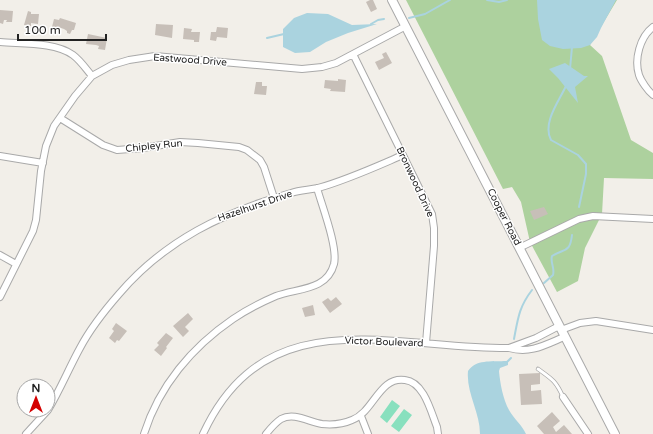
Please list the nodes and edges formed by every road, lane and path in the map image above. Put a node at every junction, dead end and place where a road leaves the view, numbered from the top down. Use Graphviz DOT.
graph roads {
  1 [pos="392,0"];
  2 [pos="406,26"];
  3 [pos="653,27"];
  4 [pos="0,42"];
  5 [pos="353,54"];
  6 [pos="92,76"];
  7 [pos="653,95"];
  8 [pos="60,118"];
  9 [pos="403,155"];
  10 [pos="0,156"];
  11 [pos="43,163"];
  12 [pos="317,188"];
  13 [pos="274,198"];
  14 [pos="653,219"];
  15 [pos="519,248"];
  16 [pos="0,255"];
  17 [pos="16,264"];
  18 [pos="0,297"];
  19 [pos="653,330"];
  20 [pos="561,331"];
  21 [pos="426,343"];
  22 [pos="509,348"];
  23 [pos="538,369"];
  24 [pos="56,395"];
  25 [pos="563,397"];
  26 [pos="361,416"];
  27 [pos="41,418"];
  28 [pos="26,434"];
  29 [pos="144,434"];
  30 [pos="203,434"];
  31 [pos="266,434"];
  32 [pos="368,434"];
  33 [pos="438,434"];
  34 [pos="588,434"];
  35 [pos="615,434"];
  1 -- 2 [label="street, Cooper Road"];
  2 -- 5 [label="street, Eastwood Drive"];
  2 -- 15 [label="street, Cooper Road"];
  3 -- 7 [label="street"];
  4 -- 6 [label="street"];
  5 -- 6 [label="street, Eastwood Drive"];
  5 -- 9 [label="street, Bronwood Drive"];
  6 -- 8 [label="street, Eastwood Drive"];
  8 -- 11 [label="street, Eastwood Drive"];
  8 -- 13 [label="street, Chipley Run"];
  9 -- 12 [label="street, Hazelhurst Drive"];
  9 -- 21 [label="street, Bronwood Drive"];
  10 -- 11 [label="street"];
  11 -- 17 [label="street, Eastwood Drive"];
  12 -- 13 [label="street, Hazelhurst Drive"];
  12 -- 29 [label="street"];
  13 -- 24 [label="street, Hazelhurst Drive"];
  14 -- 15 [label="street"];
  15 -- 20 [label="street, Cooper Road"];
  16 -- 17 [label="street"];
  17 -- 18 [label="street, Eastwood Drive"];
  19 -- 20 [label="street"];
  20 -- 22 [label="street, Victor Boulevard"];
  20 -- 22 [label="street, Victor Boulevard"];
  20 -- 35 [label="street, Cooper Road"];
  21 -- 22 [label="street, Victor Boulevard"];
  21 -- 30 [label="street, Victor Boulevard"];
  23 -- 25 [label="lane"];
  25 -- 34 [label="street"];
  26 -- 31 [label="street"];
  26 -- 32 [label="street"];
  26 -- 33 [label="street"];
  27 -- 28 [label="street, Hazelhurst Drive"];
}
